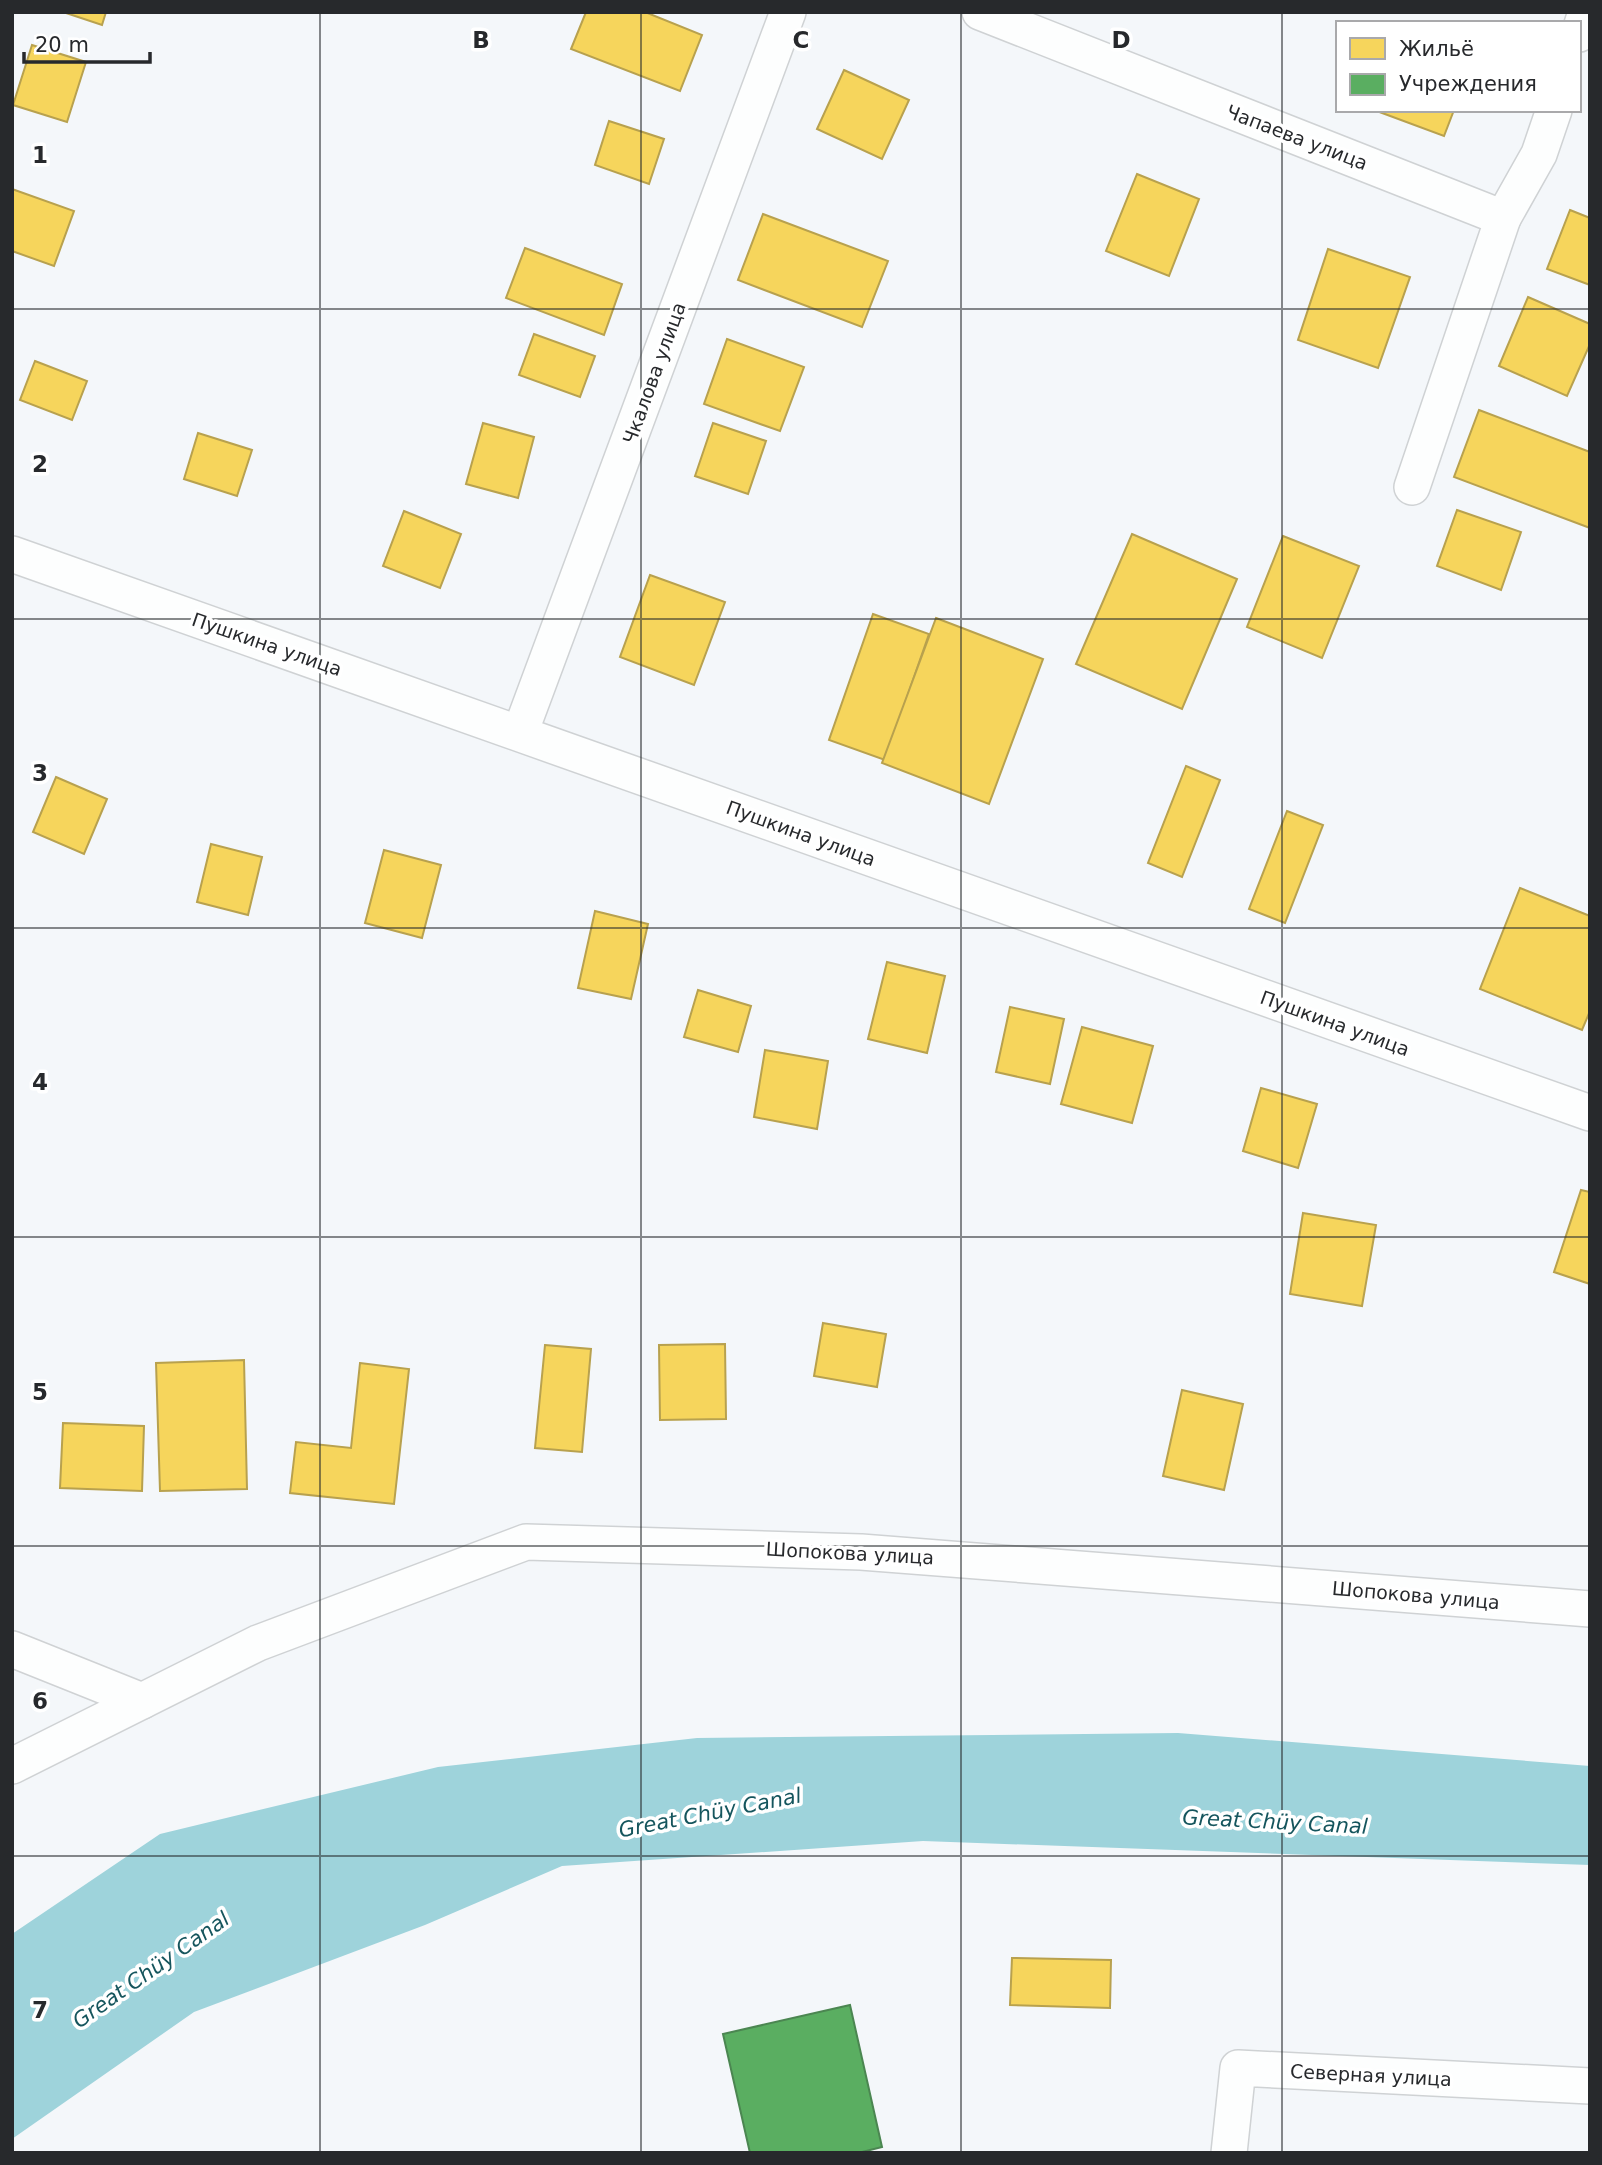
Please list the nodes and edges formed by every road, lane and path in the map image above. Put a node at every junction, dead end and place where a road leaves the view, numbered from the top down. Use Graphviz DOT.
graph roads {
  1 [pos="788,12"];
  2 [pos="980,12"];
  3 [pos="1553,112"];
  4 [pos="1503,218"];
  5 [pos="1412,487"];
  6 [pos="12,554"];
  7 [pos="520,733"];
  8 [pos="1590,1113"];
  9 [pos="1590,1609"];
  10 [pos="12,1649"];
  11 [pos="142,1702"];
  12 [pos="12,1766"];
  13 [pos="1590,2086"];
  14 [pos="1229,2153"];
  1 -- 7 [label="street, Чкалова улица"];
  2 -- 4 [label="street, Чапаева улица"];
  3 -- 4 [label="street"];
  4 -- 5 [label="street"];
  6 -- 7 [label="street, Пушкина улица"];
  7 -- 8 [label="street, Пушкина улица"];
  9 -- 11 [label="street, Шопокова улица"];
  10 -- 11 [label="street"];
  11 -- 12 [label="street, Шопокова улица"];
  13 -- 14 [label="street, Северная улица"];
}
